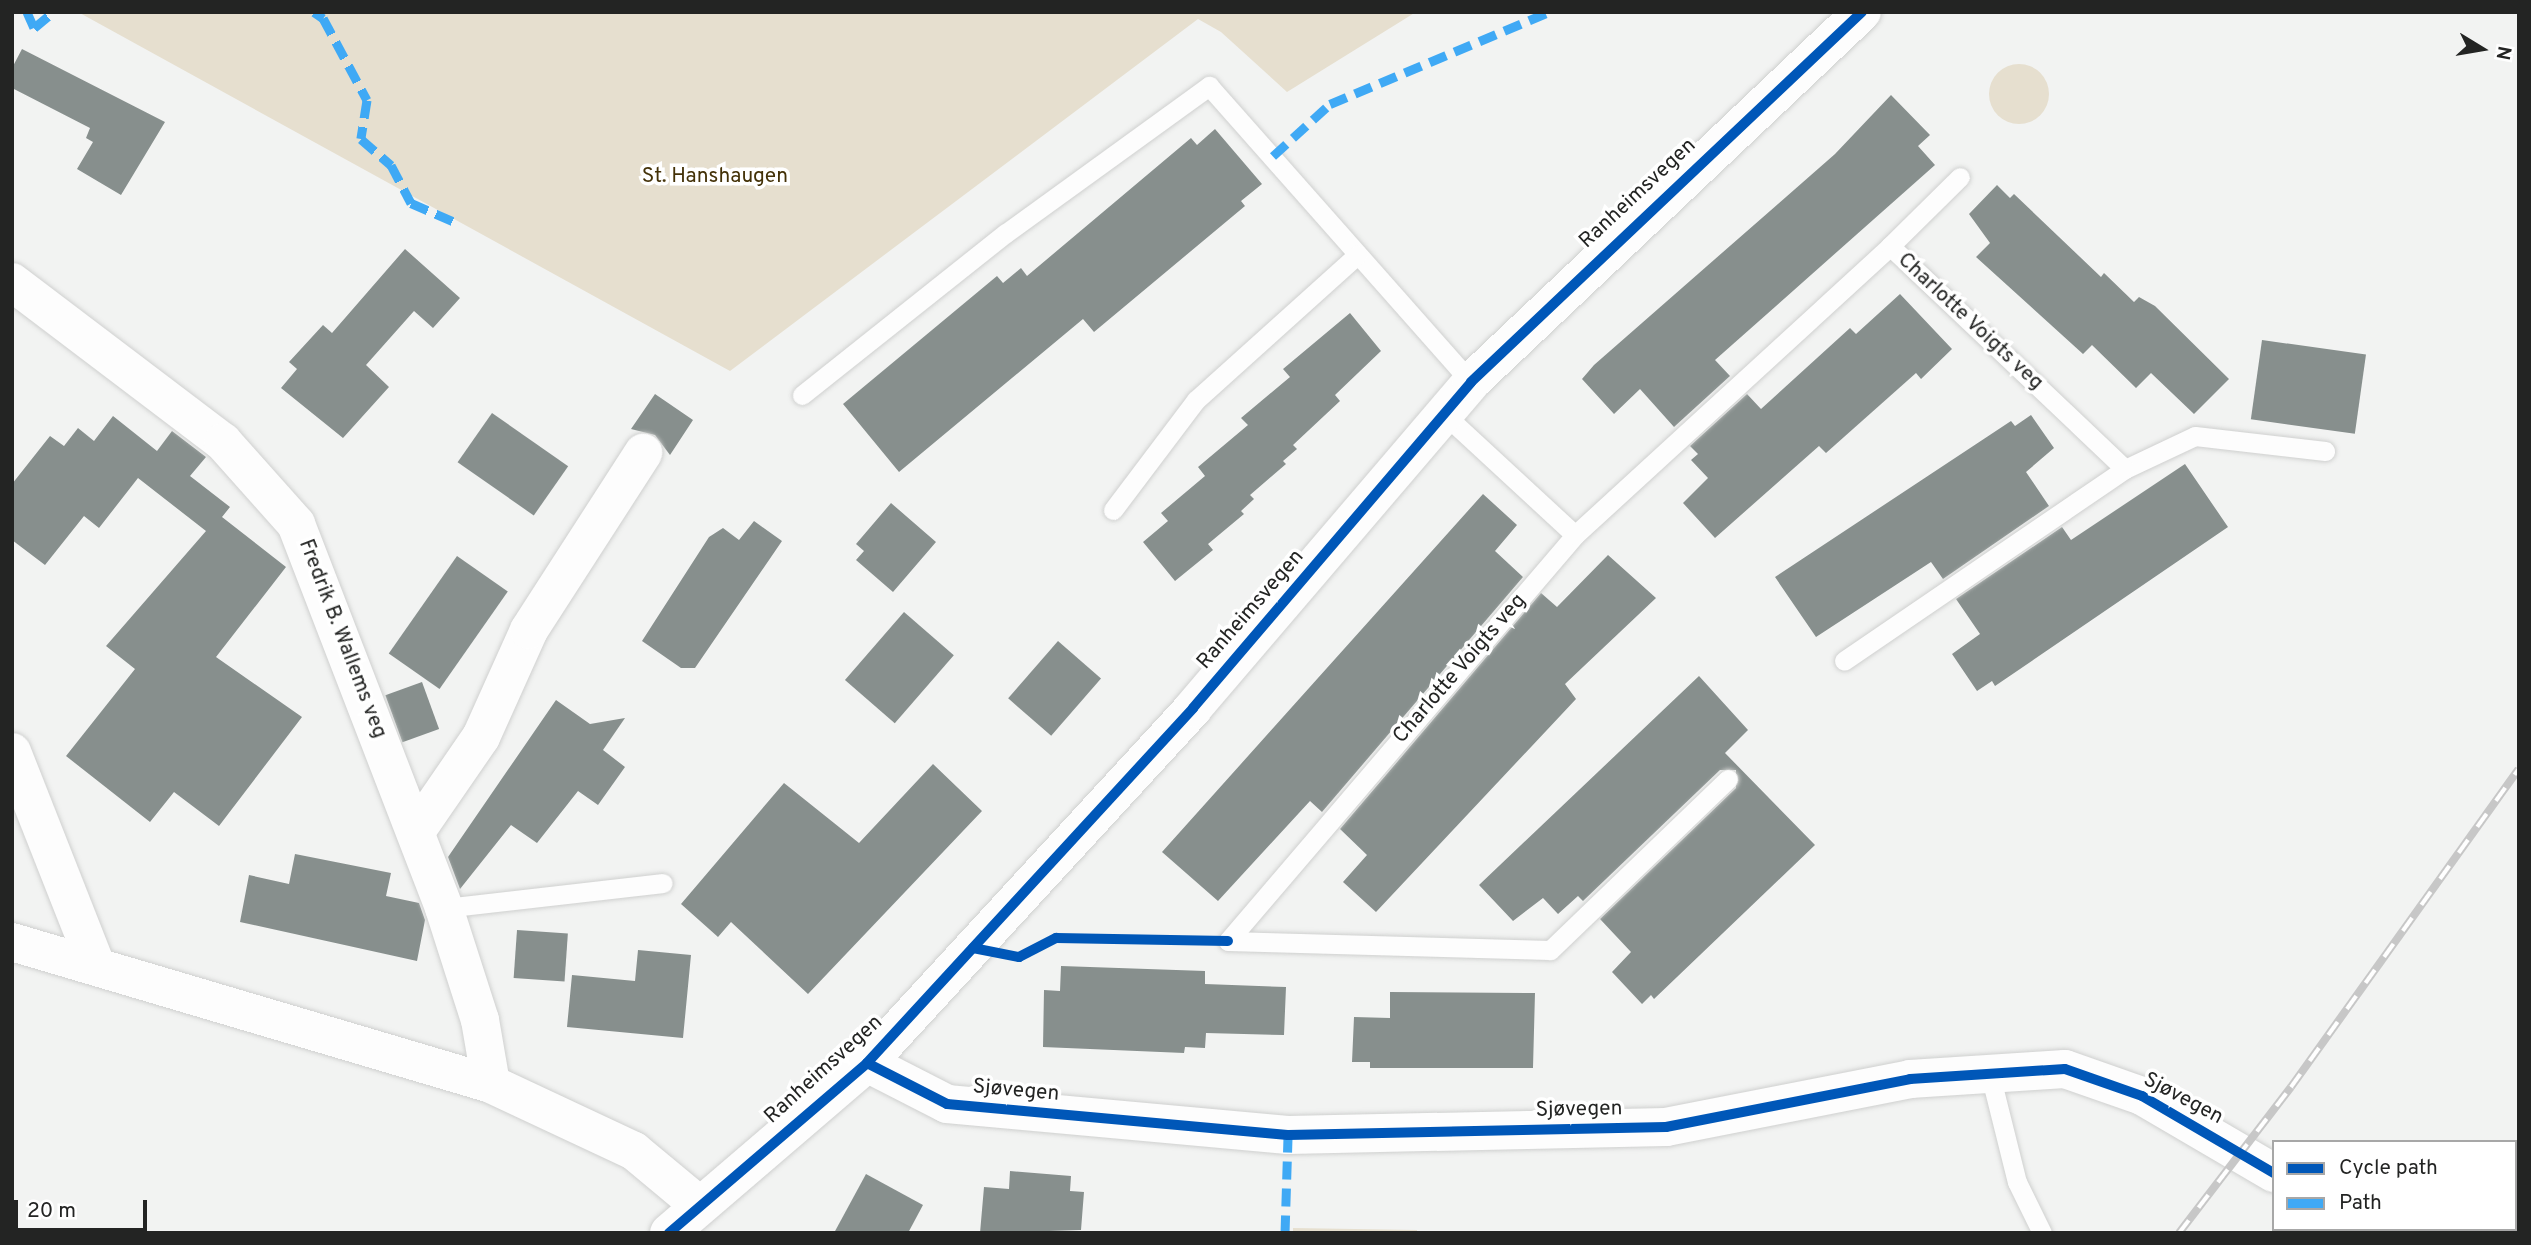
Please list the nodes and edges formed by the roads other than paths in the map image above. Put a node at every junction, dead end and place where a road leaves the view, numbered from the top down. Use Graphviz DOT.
graph roads {
  1 [pos="1862,12"];
  2 [pos="1960,177"];
  3 [pos="1890,246"];
  4 [pos="1357,255"];
  5 [pos="12,282"];
  6 [pos="1471,382"];
  7 [pos="802,395"];
  8 [pos="1444,414"];
  9 [pos="2325,451"];
  10 [pos="643,453"];
  11 [pos="2125,469"];
  12 [pos="1113,510"];
  13 [pos="1575,535"];
  14 [pos="1844,661"];
  15 [pos="12,752"];
  16 [pos="1728,779"];
  17 [pos="416,830"];
  18 [pos="663,883"];
  19 [pos="444,908"];
  20 [pos="12,942"];
  21 [pos="95,963"];
  22 [pos="867,1063"];
  23 [pos="1990,1074"];
  24 [pos="491,1084"];
  25 [pos="2272,1172"];
  26 [pos="699,1205"];
  27 [pos="669,1233"];
  28 [pos="2042,1233"];
  1 -- 6 [label="street, Ranheimsvegen"];
  2 -- 3 [label="lane"];
  3 -- 11 [label="lane, Charlotte Voigts veg"];
  3 -- 13 [label="lane, Charlotte Voigts veg"];
  4 -- 6 [label="lane"];
  4 -- 7 [label="lane"];
  4 -- 12 [label="lane"];
  5 -- 17 [label="street, Fredrik B. Wallems veg"];
  6 -- 8 [label="street, Ranheimsvegen"];
  8 -- 13 [label="lane"];
  8 -- 22 [label="street, Ranheimsvegen"];
  9 -- 11 [label="lane"];
  10 -- 17 [label="street"];
  11 -- 14 [label="lane"];
  13 -- 16 [label="lane, Charlotte Voigts veg"];
  15 -- 21 [label="street"];
  17 -- 19 [label="street, Fredrik B. Wallems veg"];
  18 -- 19 [label="lane"];
  19 -- 24 [label="street, Fredrik B. Wallems veg"];
  20 -- 21 [label="street"];
  21 -- 24 [label="street"];
  22 -- 23 [label="street, Sjøvegen"];
  22 -- 26 [label="street, Ranheimsvegen"];
  23 -- 25 [label="street, Sjøvegen"];
  23 -- 28 [label="lane"];
  24 -- 26 [label="street"];
  26 -- 27 [label="street, Ranheimsvegen"];
}
